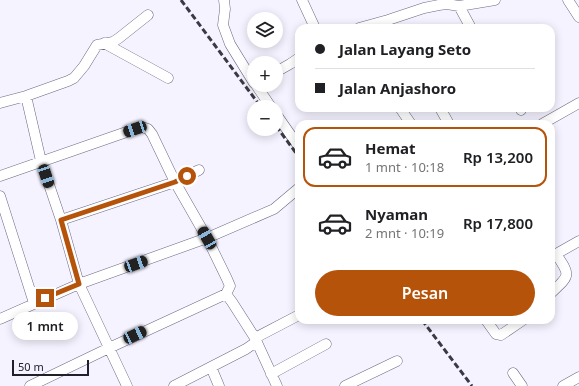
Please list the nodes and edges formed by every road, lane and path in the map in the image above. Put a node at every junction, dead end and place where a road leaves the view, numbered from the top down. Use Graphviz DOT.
graph roads {
  1 [pos="224,0"];
  2 [pos="302,0"];
  3 [pos="495,0"];
  4 [pos="568,0"];
  5 [pos="446,2"];
  6 [pos="459,6"];
  7 [pos="148,15"];
  8 [pos="579,18"];
  9 [pos="313,24"];
  10 [pos="391,24"];
  11 [pos="469,24"];
  12 [pos="104,43"];
  13 [pos="295,61"];
  14 [pos="283,68"];
  15 [pos="247,71"];
  16 [pos="168,78"];
  17 [pos="26,96"];
  18 [pos="0,103"];
  19 [pos="579,103"];
  20 [pos="549,120"];
  21 [pos="283,124"];
  22 [pos="295,141"];
  23 [pos="41,161"];
  24 [pos="199,170"];
  25 [pos="0,176"];
  26 [pos="175,182"];
  27 [pos="295,191"];
  28 [pos="0,196"];
  29 [pos="61,220"];
  30 [pos="207,238"];
  31 [pos="579,240"];
  32 [pos="79,284"];
  33 [pos="555,288"];
  34 [pos="226,294"];
  35 [pos="34,303"];
  36 [pos="295,317"];
  37 [pos="0,319"];
  38 [pos="489,324"];
  39 [pos="517,324"];
  40 [pos="255,340"];
  41 [pos="326,344"];
  42 [pos="109,348"];
  43 [pos="397,361"];
  44 [pos="211,367"];
  45 [pos="514,372"];
  46 [pos="271,374"];
  47 [pos="579,377"];
  48 [pos="30,386"];
  49 [pos="127,386"];
  50 [pos="174,386"];
  51 [pos="218,386"];
  52 [pos="277,386"];
  53 [pos="345,386"];
  54 [pos="522,386"];
  55 [pos="563,386"];
  1 -- 15 [label="street"];
  2 -- 9 [label="street"];
  3 -- 6 [label="street"];
  4 -- 8 [label="street"];
  5 -- 6 [label="street"];
  5 -- 10 [label="street"];
  6 -- 11 [label="street"];
  7 -- 12 [label="street"];
  12 -- 16 [label="street"];
  12 -- 17 [label="street"];
  13 -- 14 [label="street"];
  17 -- 18 [label="street"];
  17 -- 23 [label="street"];
  19 -- 20 [label="street"];
  21 -- 22 [label="street"];
  23 -- 25 [label="street"];
  23 -- 26 [label="street"];
  23 -- 29 [label="street"];
  24 -- 26 [label="street"];
  26 -- 29 [label="street"];
  26 -- 30 [label="street"];
  27 -- 30 [label="street"];
  28 -- 35 [label="street"];
  29 -- 32 [label="street"];
  30 -- 32 [label="street"];
  30 -- 34 [label="street"];
  31 -- 33 [label="street"];
  32 -- 35 [label="street"];
  32 -- 42 [label="street"];
  34 -- 40 [label="street"];
  34 -- 42 [label="street"];
  35 -- 37 [label="street"];
  36 -- 40 [label="street"];
  38 -- 39 [label="street"];
  40 -- 44 [label="street"];
  40 -- 46 [label="street"];
  41 -- 46 [label="street"];
  42 -- 48 [label="street"];
  42 -- 49 [label="street"];
  43 -- 53 [label="street"];
  44 -- 50 [label="street"];
  44 -- 51 [label="street"];
  45 -- 54 [label="street"];
  46 -- 52 [label="street"];
  47 -- 55 [label="street"];
}
